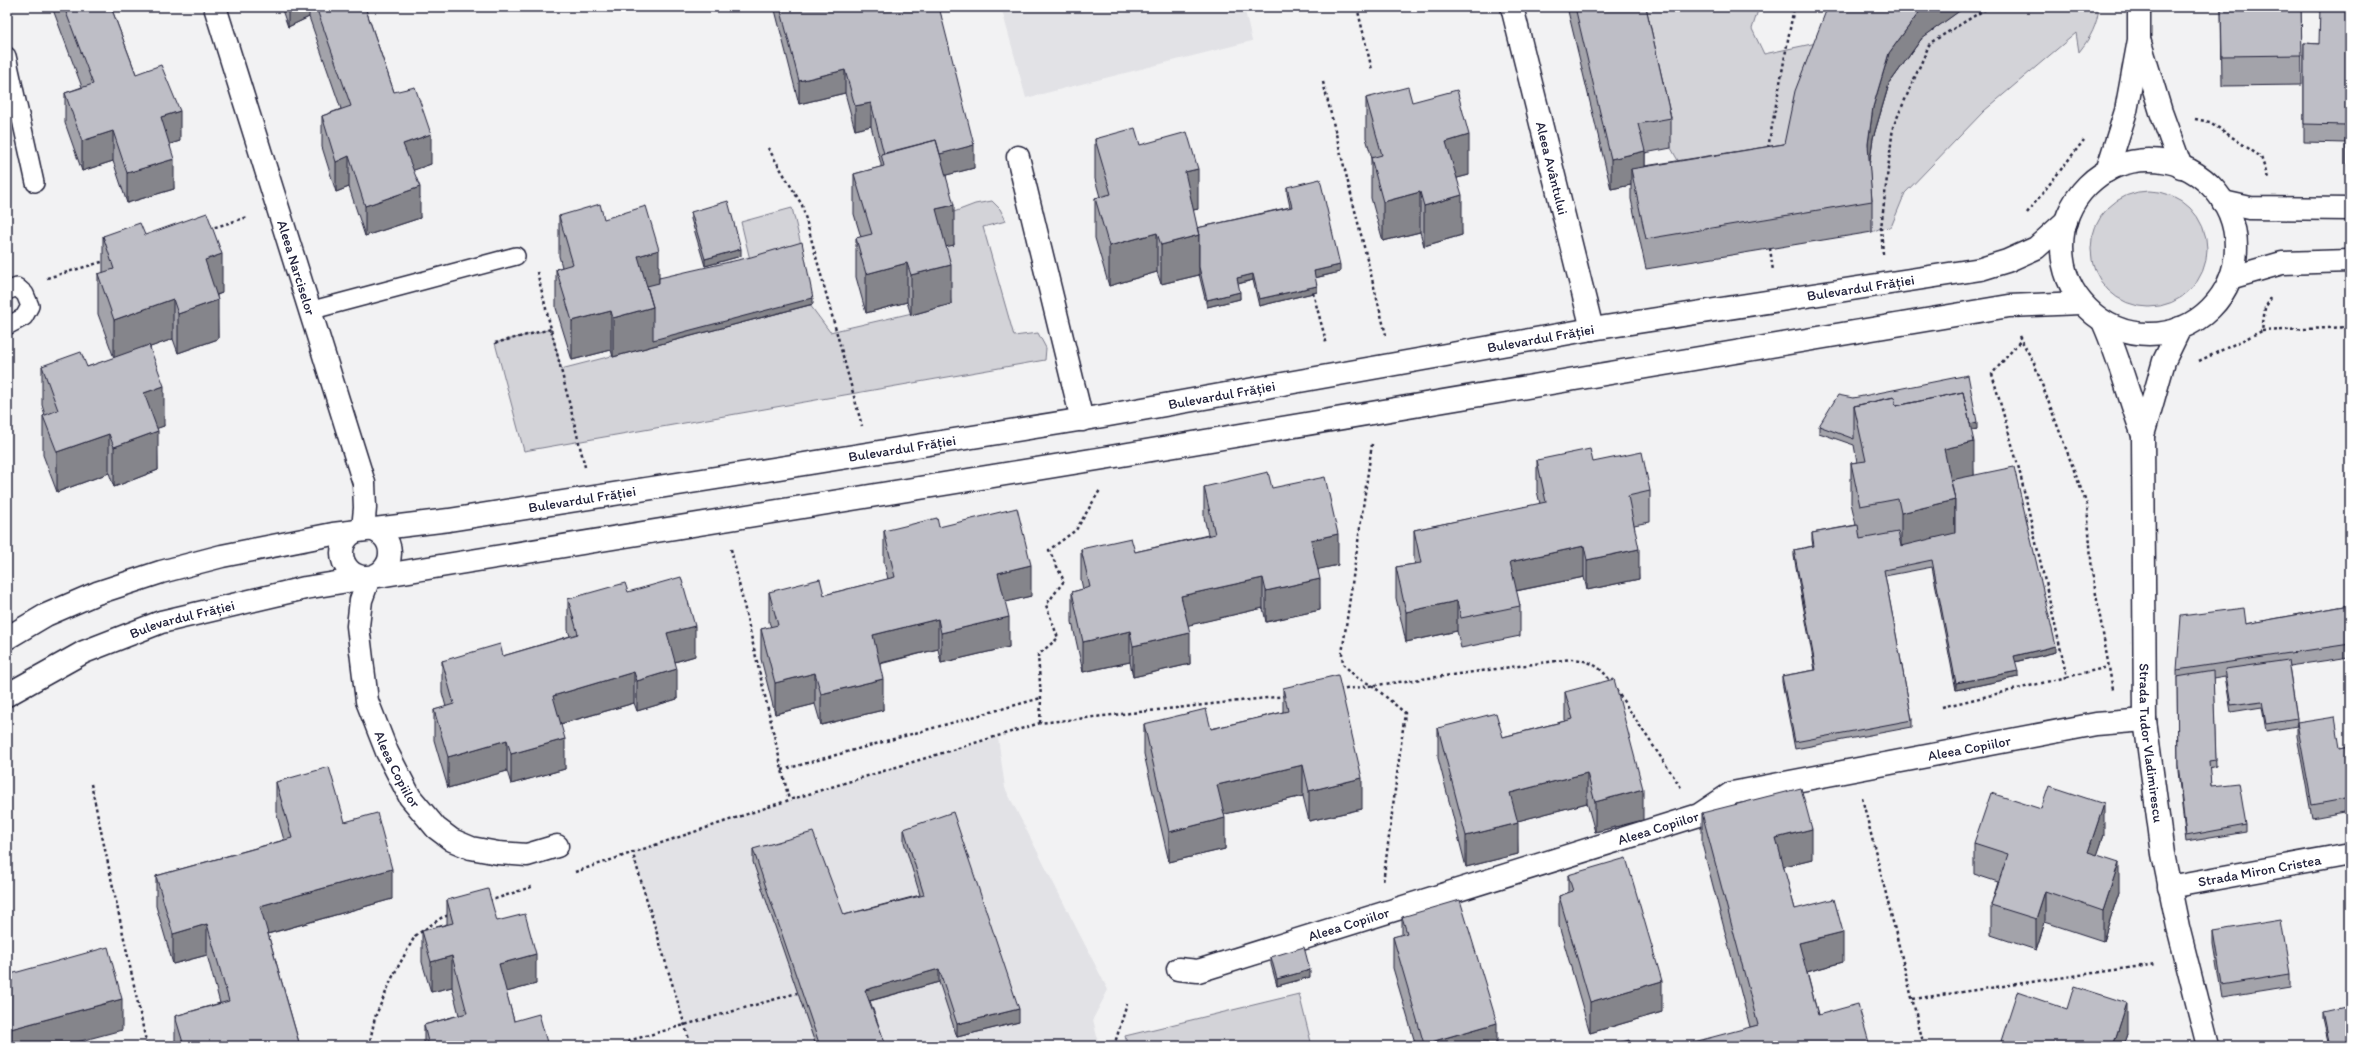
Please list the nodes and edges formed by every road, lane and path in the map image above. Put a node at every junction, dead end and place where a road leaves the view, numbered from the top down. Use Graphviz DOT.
graph roads {
  1 [pos="215,7"];
  2 [pos="1357,7"];
  3 [pos="1512,7"];
  4 [pos="1794,7"];
  5 [pos="1989,7"];
  6 [pos="2139,7"];
  7 [pos="2139,40"];
  8 [pos="7,56"];
  9 [pos="1372,70"];
  10 [pos="1324,82"];
  11 [pos="2161,112"];
  12 [pos="2085,139"];
  13 [pos="768,148"];
  14 [pos="1766,155"];
  15 [pos="1018,157"];
  16 [pos="2181,166"];
  17 [pos="2107,171"];
  18 [pos="35,183"];
  19 [pos="2223,202"];
  20 [pos="2277,207"];
  21 [pos="277,208"];
  22 [pos="2350,209"];
  23 [pos="2026,214"];
  24 [pos="2066,221"];
  25 [pos="201,231"];
  26 [pos="516,256"];
  27 [pos="109,259"];
  28 [pos="2350,261"];
  29 [pos="2282,263"];
  30 [pos="535,264"];
  31 [pos="2230,278"];
  32 [pos="1887,284"];
  33 [pos="12,289"];
  34 [pos="1313,293"];
  35 [pos="2080,303"];
  36 [pos="2010,306"];
  37 [pos="309,311"];
  38 [pos="2104,324"];
  39 [pos="7,326"];
  40 [pos="2350,327"];
  41 [pos="2180,328"];
  42 [pos="551,329"];
  43 [pos="1592,329"];
  44 [pos="2262,331"];
  45 [pos="2021,340"];
  46 [pos="495,342"];
  47 [pos="2195,364"];
  48 [pos="1393,365"];
  49 [pos="1334,375"];
  50 [pos="1377,412"];
  51 [pos="1082,420"];
  52 [pos="2143,435"];
  53 [pos="869,453"];
  54 [pos="1096,459"];
  55 [pos="592,497"];
  56 [pos="724,519"];
  57 [pos="362,529"];
  58 [pos="369,578"];
  59 [pos="7,638"];
  60 [pos="2108,667"];
  61 [pos="2067,677"];
  62 [pos="1373,686"];
  63 [pos="1333,690"];
  64 [pos="7,695"];
  65 [pos="1286,696"];
  66 [pos="1041,698"];
  67 [pos="1942,707"];
  68 [pos="2145,720"];
  69 [pos="2120,721"];
  70 [pos="1040,723"];
  71 [pos="782,770"];
  72 [pos="91,784"];
  73 [pos="1861,794"];
  74 [pos="789,800"];
  75 [pos="1699,815"];
  76 [pos="557,846"];
  77 [pos="632,851"];
  78 [pos="2350,854"];
  79 [pos="569,874"];
  80 [pos="539,884"];
  81 [pos="2169,887"];
  82 [pos="486,902"];
  83 [pos="456,913"];
  84 [pos="1379,913"];
  85 [pos="2186,959"];
  86 [pos="1178,969"];
  87 [pos="797,993"];
  88 [pos="1913,999"];
  89 [pos="1128,1004"];
  90 [pos="683,1024"];
  91 [pos="628,1041"];
  92 [pos="147,1046"];
  93 [pos="369,1046"];
  94 [pos="691,1046"];
  95 [pos="1114,1046"];
  96 [pos="1924,1046"];
  97 [pos="2208,1046"];
  1 -- 21 [label="main road, Aleea Narciselor"];
  2 -- 9 [label="path"];
  3 -- 43 [label="main road, Aleea Avântului"];
  4 -- 14 [label="path"];
  5 -- 32 [label="path"];
  6 -- 7 [label="main road"];
  7 -- 11 [label="main road"];
  7 -- 17 [label="main road"];
  8 -- 18 [label="lane"];
  10 -- 48 [label="path"];
  11 -- 16 [label="main road"];
  11 -- 20 [label="path"];
  12 -- 23 [label="path"];
  13 -- 53 [label="path"];
  15 -- 51 [label="main road"];
  16 -- 17 [label="main road"];
  16 -- 19 [label="main road"];
  17 -- 24 [label="main road"];
  19 -- 20 [label="main road"];
  19 -- 31 [label="main road"];
  20 -- 22 [label="main road"];
  21 -- 25 [label="path"];
  21 -- 37 [label="main road, Aleea Narciselor"];
  24 -- 32 [label="main road, Bulevardul Frăției"];
  24 -- 35 [label="main road"];
  26 -- 37 [label="lane"];
  27 -- 33 [label="path"];
  28 -- 29 [label="main road"];
  29 -- 31 [label="main road"];
  29 -- 44 [label="path"];
  30 -- 42 [label="path"];
  31 -- 41 [label="main road"];
  32 -- 43 [label="main road, Bulevardul Frăției"];
  33 -- 39 [label="lane"];
  34 -- 49 [label="path"];
  35 -- 36 [label="main road, Bulevardul Frăției"];
  35 -- 38 [label="main road"];
  36 -- 45 [label="path"];
  36 -- 50 [label="main road, Bulevardul Frăției"];
  37 -- 57 [label="main road, Aleea Narciselor"];
  38 -- 41 [label="main road"];
  38 -- 52 [label="main road, Strada Tudor Vladimirescu"];
  40 -- 44 [label="path"];
  41 -- 52 [label="main road, Strada Tudor Vladimirescu"];
  42 -- 46 [label="path"];
  42 -- 55 [label="path"];
  43 -- 48 [label="main road, Bulevardul Frăției"];
  44 -- 47 [label="path"];
  45 -- 60 [label="path"];
  45 -- 61 [label="path"];
  48 -- 49 [label="main road, Bulevardul Frăției"];
  49 -- 51 [label="main road, Bulevardul Frăției"];
  50 -- 54 [label="main road, Bulevardul Frăției"];
  50 -- 62 [label="path"];
  51 -- 53 [label="main road, Bulevardul Frăției"];
  52 -- 68 [label="main road, Strada Tudor Vladimirescu"];
  53 -- 55 [label="main road, Bulevardul Frăției"];
  54 -- 56 [label="main road, Bulevardul Frăției"];
  54 -- 66 [label="path"];
  55 -- 57 [label="main road, Bulevardul Frăției"];
  56 -- 58 [label="main road, Bulevardul Frăției"];
  56 -- 71 [label="path"];
  57 -- 58 [label="main road, Bulevardul Frăției"];
  57 -- 58 [label="main road, Bulevardul Frăției"];
  57 -- 59 [label="main road, Bulevardul Frăției"];
  58 -- 64 [label="main road, Bulevardul Frăției"];
  58 -- 76 [label="main road, Aleea Copiilor"];
  60 -- 61 [label="path"];
  60 -- 69 [label="path"];
  61 -- 67 [label="path"];
  62 -- 63 [label="path"];
  62 -- 75 [label="path"];
  62 -- 84 [label="path"];
  65 -- 70 [label="path"];
  66 -- 70 [label="path"];
  66 -- 71 [label="path"];
  68 -- 69 [label="main road, Aleea Copiilor"];
  68 -- 81 [label="main road, Strada Tudor Vladimirescu"];
  69 -- 75 [label="main road, Aleea Copiilor"];
  70 -- 74 [label="path"];
  71 -- 74 [label="path"];
  72 -- 92 [label="path"];
  73 -- 88 [label="path"];
  74 -- 77 [label="path"];
  75 -- 84 [label="main road, Aleea Copiilor"];
  77 -- 79 [label="path"];
  77 -- 90 [label="path"];
  78 -- 81 [label="main road, Strada Miron Cristea"];
  80 -- 82 [label="path"];
  81 -- 85 [label="main road, Strada Tudor Vladimirescu"];
  83 -- 93 [label="path"];
  84 -- 86 [label="main road, Aleea Copiilor"];
  85 -- 88 [label="path"];
  85 -- 97 [label="main road, Strada Tudor Vladimirescu"];
  87 -- 90 [label="path"];
  88 -- 96 [label="path"];
  89 -- 95 [label="path"];
  90 -- 91 [label="path"];
  90 -- 94 [label="path"];
}
